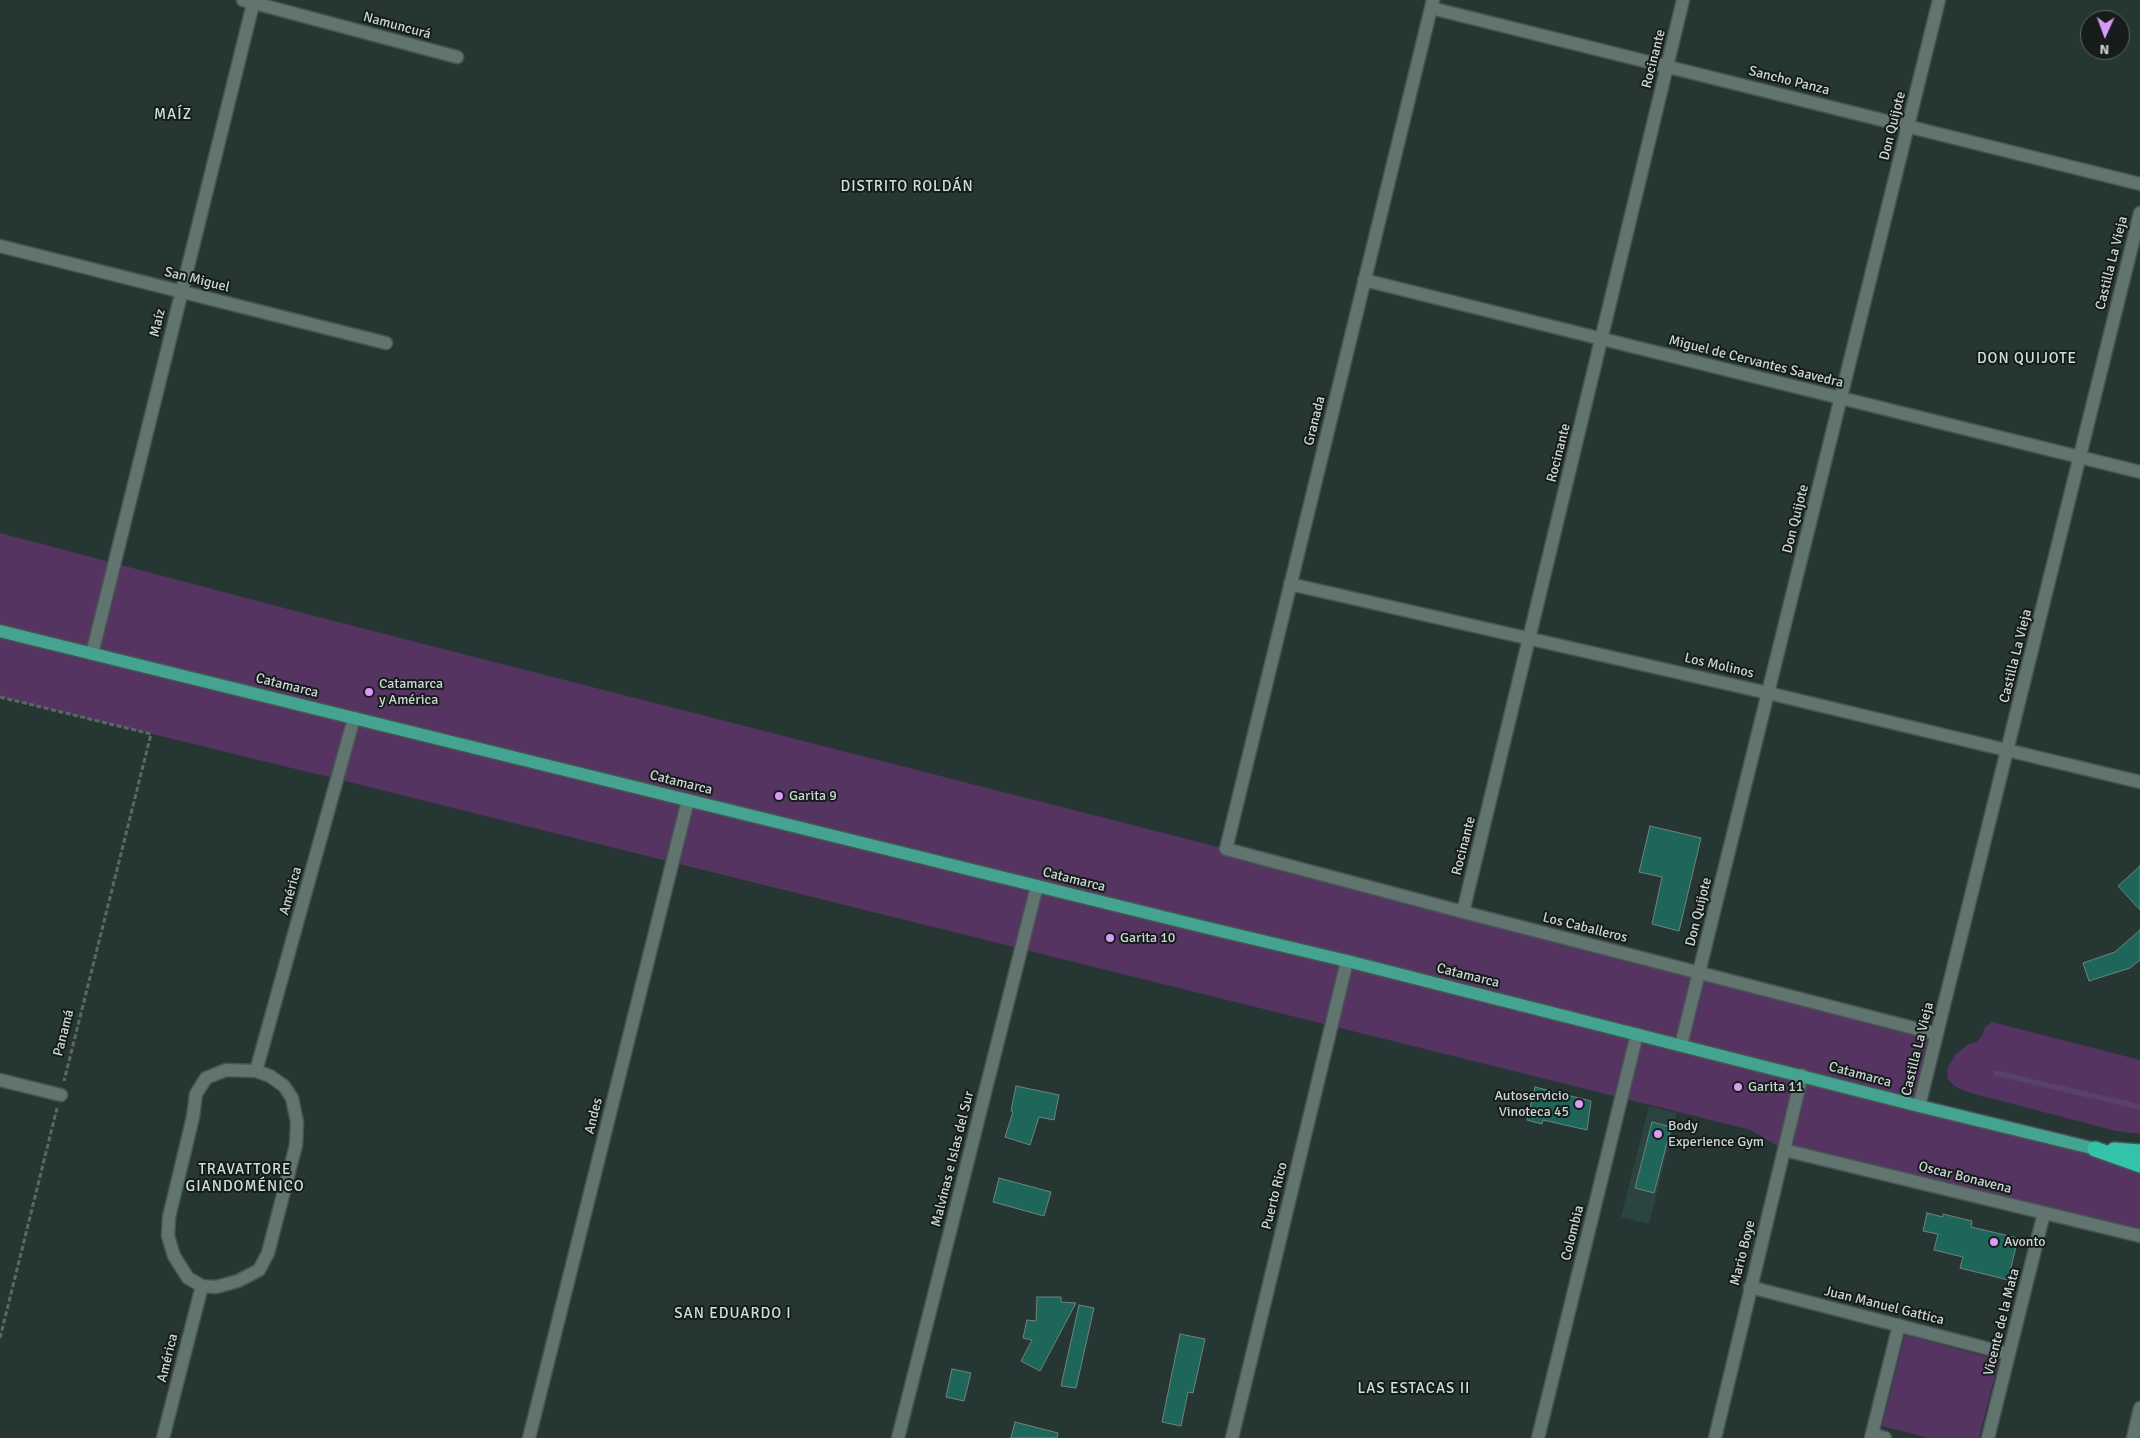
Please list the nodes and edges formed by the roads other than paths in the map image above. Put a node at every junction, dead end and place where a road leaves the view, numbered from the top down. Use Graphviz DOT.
graph roads {
  1 [pos="1683,0"];
  2 [pos="1939,0"];
  3 [pos="250,1"];
  4 [pos="1432,4"];
  5 [pos="457,57"];
  6 [pos="1667,66"];
  7 [pos="1908,126"];
  8 [pos="2140,184"];
  9 [pos="2140,213"];
  10 [pos="0,246"];
  11 [pos="1364,280"];
  12 [pos="181,292"];
  13 [pos="1601,339"];
  14 [pos="386,343"];
  15 [pos="1841,398"];
  16 [pos="2080,457"];
  17 [pos="2140,472"];
  18 [pos="1290,584"];
  19 [pos="0,631"];
  20 [pos="1529,639"];
  21 [pos="92,654"];
  22 [pos="1768,693"];
  23 [pos="354,718"];
  24 [pos="2008,751"];
  25 [pos="2140,782"];
  26 [pos="688,800"];
  27 [pos="1226,849"];
  28 [pos="1037,886"];
  29 [pos="1463,912"];
  30 [pos="1347,961"];
  31 [pos="1699,973"];
  32 [pos="1637,1034"];
  33 [pos="1937,1034"];
  34 [pos="1681,1045"];
  35 [pos="256,1071"];
  36 [pos="1802,1076"];
  37 [pos="0,1080"];
  38 [pos="61,1095"];
  39 [pos="1919,1106"];
  40 [pos="2095,1149"];
  41 [pos="1784,1150"];
  42 [pos="2140,1152"];
  43 [pos="2140,1160"];
  44 [pos="2140,1165"];
  45 [pos="2044,1213"];
  46 [pos="2140,1236"];
  47 [pos="202,1286"];
  48 [pos="1750,1288"];
  49 [pos="1899,1325"];
  50 [pos="2009,1354"];
  51 [pos="2140,1408"];
  52 [pos="1871,1436"];
  53 [pos="163,1438"];
  54 [pos="530,1438"];
  55 [pos="898,1438"];
  56 [pos="1232,1438"];
  57 [pos="1538,1438"];
  58 [pos="1715,1438"];
  59 [pos="1885,1438"];
  60 [pos="1988,1438"];
  61 [pos="2133,1438"];
  1 -- 6 [label="street, Rocinante"];
  2 -- 7 [label="street, Don Quijote"];
  3 -- 5 [label="street, Namuncurá"];
  3 -- 12 [label="street, Maíz"];
  4 -- 6 [label="street, Sancho Panza"];
  4 -- 11 [label="street, Granada"];
  6 -- 7 [label="street, Sancho Panza"];
  6 -- 13 [label="street, Rocinante"];
  7 -- 8 [label="street, Sancho Panza"];
  7 -- 15 [label="street, Don Quijote"];
  9 -- 16 [label="street, Castilla La Vieja"];
  10 -- 12 [label="street, San Miguel"];
  11 -- 13 [label="street, Miguel de Cervantes Saavedra"];
  11 -- 18 [label="street, Granada"];
  12 -- 14 [label="street, San Miguel"];
  12 -- 21 [label="street, Maíz"];
  13 -- 15 [label="street, Miguel de Cervantes Saavedra"];
  13 -- 20 [label="street, Rocinante"];
  15 -- 16 [label="street, Miguel de Cervantes Saavedra"];
  15 -- 22 [label="street, Don Quijote"];
  16 -- 17 [label="street, Miguel de Cervantes Saavedra"];
  16 -- 24 [label="street, Castilla La Vieja"];
  18 -- 20 [label="street, Los Molinos"];
  18 -- 27 [label="street, Granada"];
  19 -- 21 [label="main road, Catamarca"];
  20 -- 22 [label="street, Los Molinos"];
  20 -- 29 [label="street, Rocinante"];
  21 -- 23 [label="main road, Catamarca"];
  22 -- 24 [label="street, Los Molinos"];
  22 -- 31 [label="street, Don Quijote"];
  23 -- 26 [label="main road, Catamarca"];
  23 -- 35 [label="street, América"];
  24 -- 25 [label="street, Los Molinos"];
  24 -- 33 [label="street, Castilla La Vieja"];
  26 -- 28 [label="main road, Catamarca"];
  26 -- 54 [label="street, Andes"];
  27 -- 29 [label="street, Los Caballeros"];
  28 -- 30 [label="main road, Catamarca"];
  28 -- 55 [label="street, Malvinas e Islas del Sur"];
  29 -- 31 [label="street, Los Caballeros"];
  30 -- 32 [label="main road, Catamarca"];
  30 -- 56 [label="street, Puerto Rico"];
  31 -- 33 [label="street, Los Caballeros"];
  31 -- 34 [label="street, Don Quijote"];
  32 -- 34 [label="main road, Catamarca"];
  32 -- 57 [label="street, Colombia"];
  33 -- 39 [label="street, Castilla La Vieja"];
  34 -- 36 [label="main road, Catamarca"];
  35 -- 47 [label="street"];
  35 -- 47 [label="street"];
  36 -- 39 [label="main road, Catamarca"];
  36 -- 41 [label="street, Mario Boye"];
  37 -- 38 [label="street"];
  39 -- 40 [label="main road, Catamarca"];
  40 -- 42 [label="highway"];
  40 -- 43 [label="main road, Catamarca"];
  40 -- 44 [label="highway"];
  41 -- 45 [label="street, Oscar Bonavena"];
  41 -- 48 [label="street, Mario Boye"];
  45 -- 46 [label="street, Oscar Bonavena"];
  45 -- 50 [label="street, Vicente de la Mata"];
  47 -- 53 [label="street, América"];
  48 -- 49 [label="street, Juan Manuel Gattica"];
  48 -- 58 [label="street, Mario Boye"];
  49 -- 50 [label="street, Juan Manuel Gattica"];
  49 -- 52 [label="street"];
  50 -- 60 [label="street, Vicente de la Mata"];
  51 -- 61 [label="street"];
  52 -- 59 [label="street"];
}
